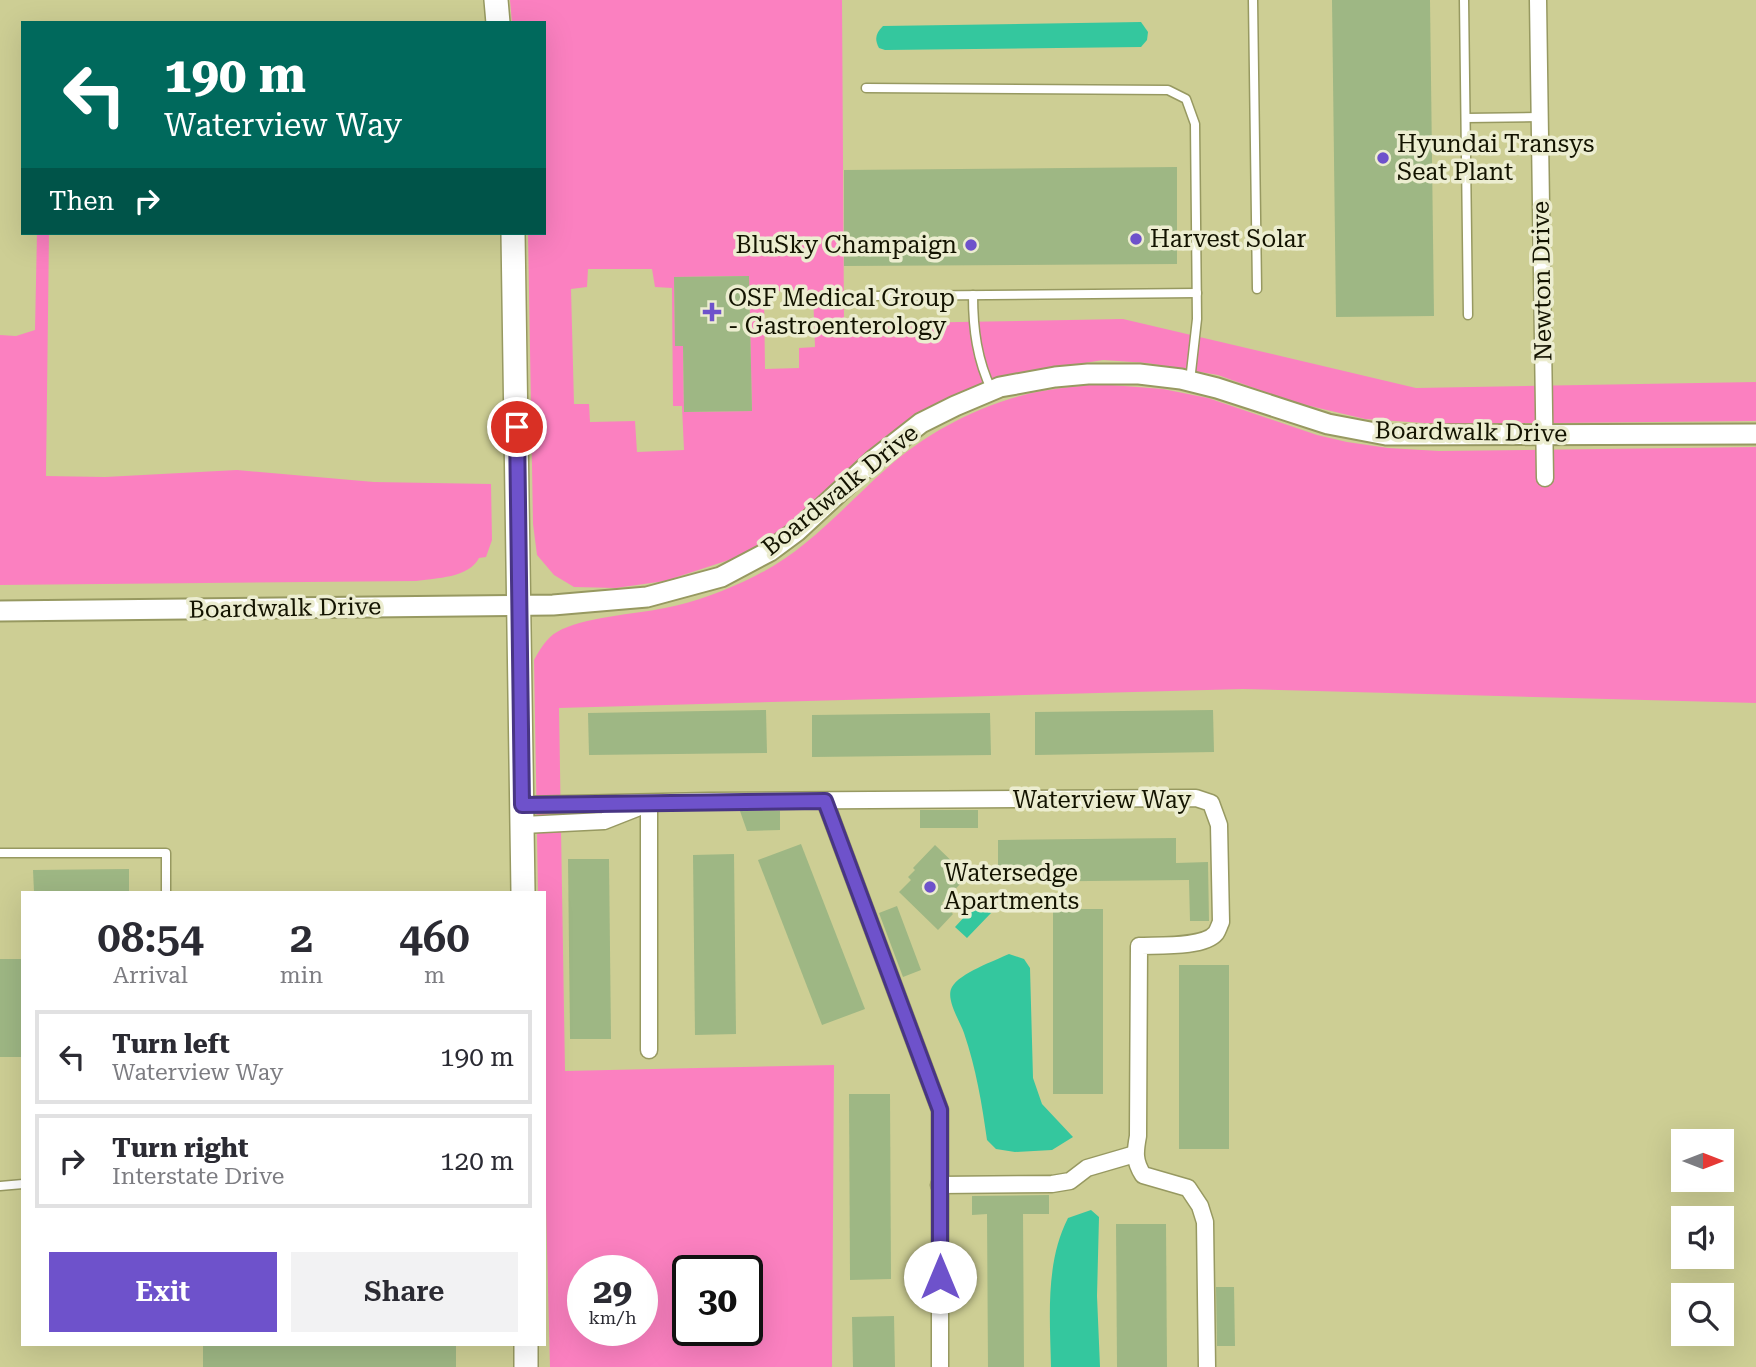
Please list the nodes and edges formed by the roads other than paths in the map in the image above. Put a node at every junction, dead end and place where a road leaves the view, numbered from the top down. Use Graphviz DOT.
graph roads {
  1 [pos="496,0"];
  2 [pos="1253,0"];
  3 [pos="1464,0"];
  4 [pos="1538,0"];
  5 [pos="498,21"];
  6 [pos="866,88"];
  7 [pos="1539,117"];
  8 [pos="1466,118"];
  9 [pos="513,235"];
  10 [pos="1257,289"];
  11 [pos="1197,293"];
  12 [pos="973,295"];
  13 [pos="871,296"];
  14 [pos="1468,315"];
  15 [pos="1190,381"];
  16 [pos="992,391"];
  17 [pos="1544,434"];
  18 [pos="1756,434"];
  19 [pos="1545,478"];
  20 [pos="519,605"];
  21 [pos="0,611"];
  22 [pos="825,801"];
  23 [pos="649,804"];
  24 [pos="522,815"];
  25 [pos="0,853"];
  26 [pos="166,891"];
  27 [pos="523,891"];
  28 [pos="649,1050"];
  29 [pos="1135,1154"];
  30 [pos="21,1184"];
  31 [pos="939,1185"];
  32 [pos="0,1186"];
  33 [pos="526,1346"];
  34 [pos="526,1367"];
  35 [pos="940,1367"];
  36 [pos="1207,1367"];
  1 -- 5 [label="main road"];
  2 -- 10 [label="lane"];
  3 -- 8 [label="lane"];
  4 -- 7 [label="street, Newton Drive"];
  6 -- 11 [label="lane"];
  7 -- 8 [label="lane"];
  7 -- 17 [label="street, Newton Drive"];
  8 -- 14 [label="lane"];
  9 -- 20 [label="main road"];
  11 -- 12 [label="lane"];
  11 -- 15 [label="lane"];
  12 -- 13 [label="lane"];
  12 -- 16 [label="lane"];
  15 -- 16 [label="street, Boardwalk Drive"];
  15 -- 17 [label="street, Boardwalk Drive"];
  16 -- 20 [label="street, Boardwalk Drive"];
  17 -- 18 [label="street, Boardwalk Drive"];
  17 -- 19 [label="street, Newton Drive"];
  20 -- 21 [label="street, Boardwalk Drive"];
  20 -- 24 [label="main road"];
  22 -- 23 [label="street, Waterview Way"];
  22 -- 29 [label="street, Waterview Way"];
  22 -- 31 [label="street"];
  23 -- 24 [label="street, Waterview Way"];
  23 -- 28 [label="street"];
  24 -- 27 [label="main road"];
  25 -- 26 [label="lane"];
  29 -- 31 [label="street"];
  29 -- 36 [label="street"];
  30 -- 32 [label="lane"];
  31 -- 35 [label="street"];
  33 -- 34 [label="main road"];
}
